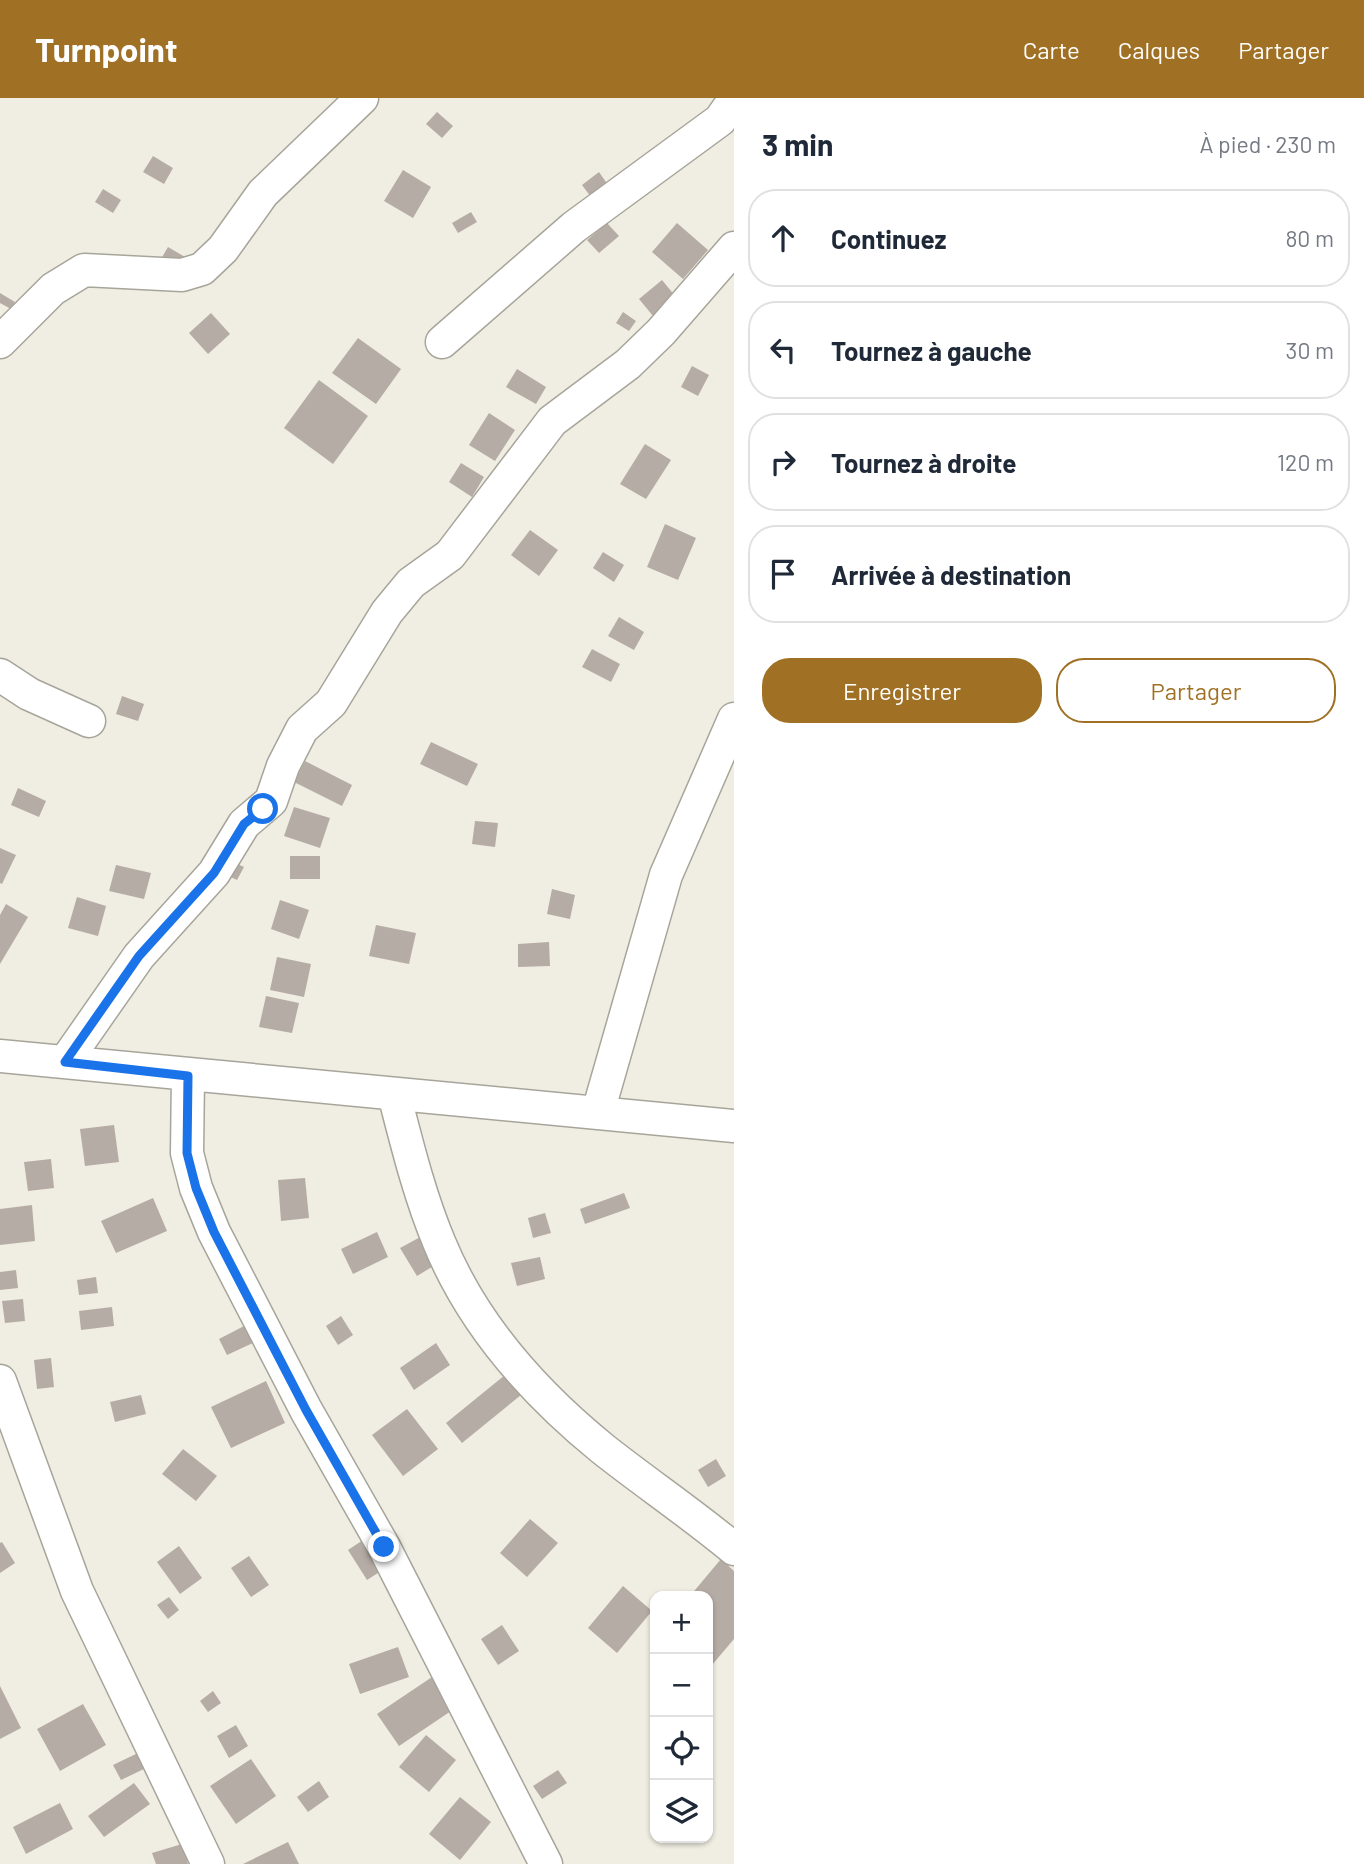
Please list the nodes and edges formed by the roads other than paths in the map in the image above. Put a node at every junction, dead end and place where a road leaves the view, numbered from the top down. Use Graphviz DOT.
graph roads {
  1 [pos="362,98"];
  2 [pos="734,100"];
  3 [pos="734,248"];
  4 [pos="0,342"];
  5 [pos="442,342"];
  6 [pos="0,675"];
  7 [pos="734,719"];
  8 [pos="89,721"];
  9 [pos="726,750"];
  10 [pos="0,1056"];
  11 [pos="65,1062"];
  12 [pos="188,1076"];
  13 [pos="394,1094"];
  14 [pos="598,1112"];
  15 [pos="734,1126"];
  16 [pos="0,1381"];
  17 [pos="733,1546"];
  18 [pos="208,1864"];
  19 [pos="546,1864"];
  1 -- 4 [label="street"];
  2 -- 5 [label="street"];
  3 -- 11 [label="street"];
  6 -- 8 [label="street"];
  7 -- 9 [label="street"];
  9 -- 14 [label="street"];
  10 -- 11 [label="street"];
  11 -- 12 [label="street"];
  12 -- 13 [label="street"];
  12 -- 19 [label="street"];
  13 -- 14 [label="street"];
  13 -- 17 [label="street"];
  14 -- 15 [label="street"];
  16 -- 18 [label="street"];
}
